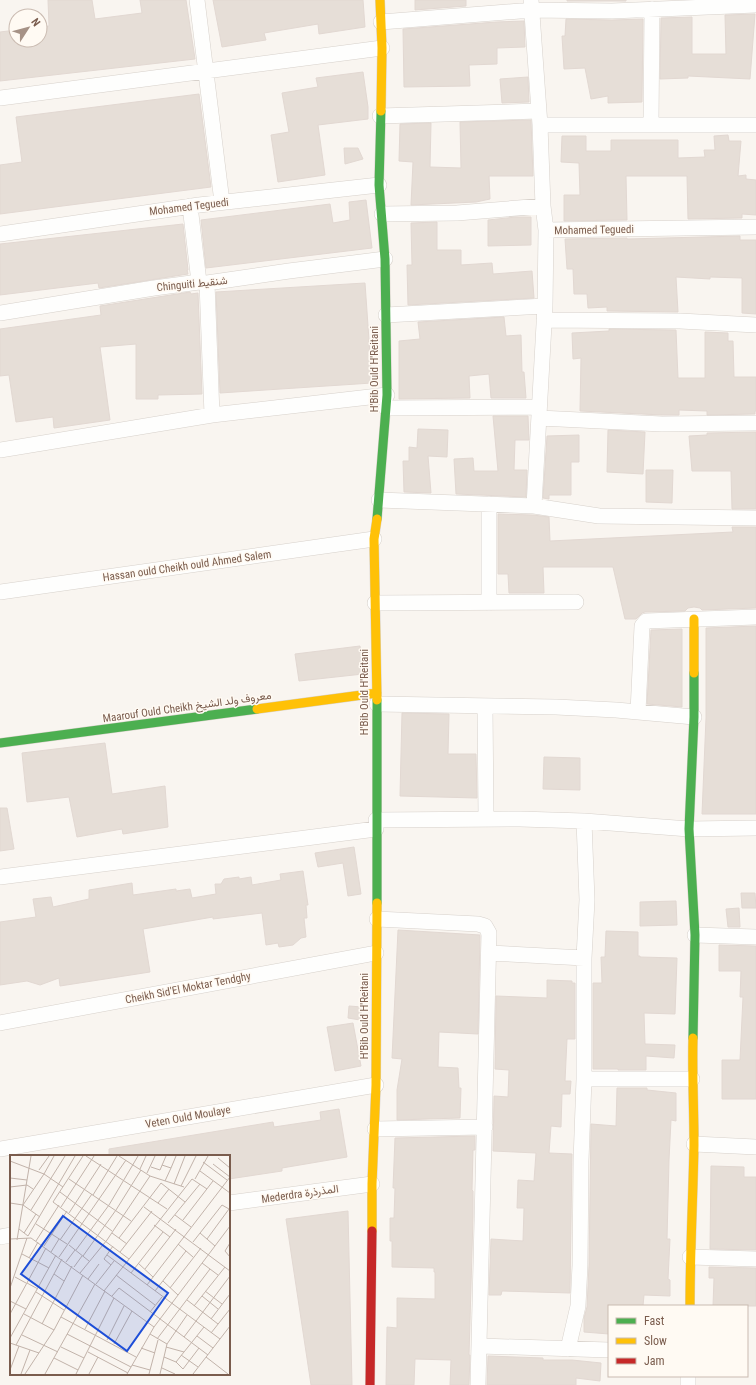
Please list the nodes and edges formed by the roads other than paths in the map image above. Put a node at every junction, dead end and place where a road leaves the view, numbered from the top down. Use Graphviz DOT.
graph roads {
  1 [pos="196,0"];
  2 [pos="380,0"];
  3 [pos="531,5"];
  4 [pos="756,5"];
  5 [pos="652,9"];
  6 [pos="381,22"];
  7 [pos="382,48"];
  8 [pos="206,71"];
  9 [pos="0,98"];
  10 [pos="380,116"];
  11 [pos="539,118"];
  12 [pos="652,124"];
  13 [pos="756,125"];
  14 [pos="379,185"];
  15 [pos="222,202"];
  16 [pos="190,206"];
  17 [pos="543,206"];
  18 [pos="382,214"];
  19 [pos="756,227"];
  20 [pos="546,230"];
  21 [pos="0,234"];
  22 [pos="385,259"];
  23 [pos="203,283"];
  24 [pos="0,313"];
  25 [pos="545,313"];
  26 [pos="386,315"];
  27 [pos="756,325"];
  28 [pos="386,401"];
  29 [pos="539,412"];
  30 [pos="212,415"];
  31 [pos="756,423"];
  32 [pos="0,450"];
  33 [pos="379,500"];
  34 [pos="489,504"];
  35 [pos="534,506"];
  36 [pos="756,518"];
  37 [pos="374,539"];
  38 [pos="0,592"];
  39 [pos="576,602"];
  40 [pos="375,603"];
  41 [pos="489,603"];
  42 [pos="756,617"];
  43 [pos="694,619"];
  44 [pos="377,699"];
  45 [pos="485,706"];
  46 [pos="638,712"];
  47 [pos="694,717"];
  48 [pos="0,743"];
  49 [pos="486,818"];
  50 [pos="584,821"];
  51 [pos="376,824"];
  52 [pos="756,828"];
  53 [pos="690,830"];
  54 [pos="0,877"];
  55 [pos="377,918"];
  56 [pos="695,935"];
  57 [pos="756,936"];
  58 [pos="376,953"];
  59 [pos="489,953"];
  60 [pos="584,958"];
  61 [pos="0,1023"];
  62 [pos="584,1079"];
  63 [pos="692,1079"];
  64 [pos="376,1085"];
  65 [pos="485,1127"];
  66 [pos="375,1129"];
  67 [pos="694,1144"];
  68 [pos="756,1148"];
  69 [pos="0,1149"];
  70 [pos="372,1184"];
  71 [pos="230,1203"];
  72 [pos="10,1235"];
  73 [pos="0,1237"];
  74 [pos="690,1257"];
  75 [pos="756,1260"];
  76 [pos="690,1305"];
  77 [pos="480,1346"];
  78 [pos="568,1349"];
  79 [pos="608,1350"];
  80 [pos="370,1385"];
  81 [pos="478,1385"];
  1 -- 8 [label="street"];
  2 -- 6 [label="street, H'Bib Ould H'Reitani"];
  3 -- 5 [label="street"];
  3 -- 6 [label="street"];
  3 -- 11 [label="street, Mohamed Teguedi"];
  4 -- 5 [label="street"];
  5 -- 12 [label="street"];
  6 -- 7 [label="street, H'Bib Ould H'Reitani"];
  7 -- 8 [label="street"];
  7 -- 10 [label="street, H'Bib Ould H'Reitani"];
  8 -- 9 [label="street"];
  8 -- 15 [label="street"];
  10 -- 11 [label="street"];
  10 -- 14 [label="street, H'Bib Ould H'Reitani"];
  11 -- 12 [label="street"];
  11 -- 17 [label="street, Mohamed Teguedi"];
  12 -- 13 [label="street"];
  14 -- 15 [label="street, Mohamed Teguedi"];
  14 -- 18 [label="street, H'Bib Ould H'Reitani"];
  15 -- 16 [label="street, Mohamed Teguedi"];
  16 -- 21 [label="street, Mohamed Teguedi"];
  16 -- 23 [label="street"];
  17 -- 18 [label="street"];
  17 -- 20 [label="street, Mohamed Teguedi"];
  18 -- 22 [label="street, H'Bib Ould H'Reitani"];
  19 -- 20 [label="street, Mohamed Teguedi"];
  20 -- 25 [label="street"];
  22 -- 23 [label="street, Chinguiti شنقيط"];
  22 -- 26 [label="street, H'Bib Ould H'Reitani"];
  23 -- 24 [label="street, Chinguiti شنقيط"];
  23 -- 30 [label="street"];
  25 -- 26 [label="street"];
  25 -- 27 [label="street"];
  25 -- 29 [label="street"];
  26 -- 28 [label="street, H'Bib Ould H'Reitani"];
  28 -- 29 [label="street"];
  28 -- 30 [label="street"];
  28 -- 33 [label="street, H'Bib Ould H'Reitani"];
  29 -- 31 [label="street"];
  29 -- 35 [label="street"];
  30 -- 32 [label="street"];
  33 -- 34 [label="street"];
  33 -- 37 [label="street, H'Bib Ould H'Reitani"];
  34 -- 35 [label="street"];
  34 -- 41 [label="street"];
  35 -- 36 [label="street"];
  37 -- 38 [label="street, Hassan ould Cheikh ould Ahmed Salem"];
  37 -- 40 [label="street, H'Bib Ould H'Reitani"];
  39 -- 41 [label="street"];
  40 -- 41 [label="street"];
  40 -- 44 [label="street, H'Bib Ould H'Reitani"];
  42 -- 43 [label="street"];
  43 -- 46 [label="street"];
  43 -- 47 [label="street"];
  44 -- 45 [label="street"];
  44 -- 48 [label="street, Maarouf Ould Cheikh معروف ولد الشيخ"];
  44 -- 51 [label="street, H'Bib Ould H'Reitani"];
  45 -- 46 [label="street"];
  45 -- 49 [label="street"];
  46 -- 47 [label="street"];
  47 -- 53 [label="street"];
  49 -- 50 [label="street"];
  49 -- 51 [label="street"];
  50 -- 53 [label="street"];
  50 -- 60 [label="street"];
  51 -- 54 [label="street"];
  51 -- 55 [label="street, H'Bib Ould H'Reitani"];
  52 -- 53 [label="street"];
  53 -- 56 [label="street"];
  55 -- 58 [label="street, H'Bib Ould H'Reitani"];
  55 -- 59 [label="street"];
  56 -- 57 [label="street"];
  56 -- 63 [label="street"];
  58 -- 61 [label="street, Cheikh Sid'El Moktar Tendghy"];
  58 -- 64 [label="street, H'Bib Ould H'Reitani"];
  59 -- 60 [label="street"];
  59 -- 65 [label="street"];
  60 -- 62 [label="street"];
  62 -- 63 [label="street"];
  62 -- 78 [label="street"];
  63 -- 67 [label="street"];
  64 -- 66 [label="street, H'Bib Ould H'Reitani"];
  64 -- 69 [label="street, Veten Ould Moulaye"];
  65 -- 66 [label="street"];
  65 -- 77 [label="street"];
  66 -- 70 [label="street, H'Bib Ould H'Reitani"];
  67 -- 68 [label="street"];
  67 -- 74 [label="street"];
  70 -- 71 [label="street, Mederdra المذرذرة"];
  70 -- 80 [label="street, H'Bib Ould H'Reitani"];
  72 -- 73 [label="street"];
  74 -- 75 [label="street"];
  74 -- 76 [label="street"];
  77 -- 78 [label="street"];
  77 -- 81 [label="street"];
  78 -- 79 [label="street"];
}
